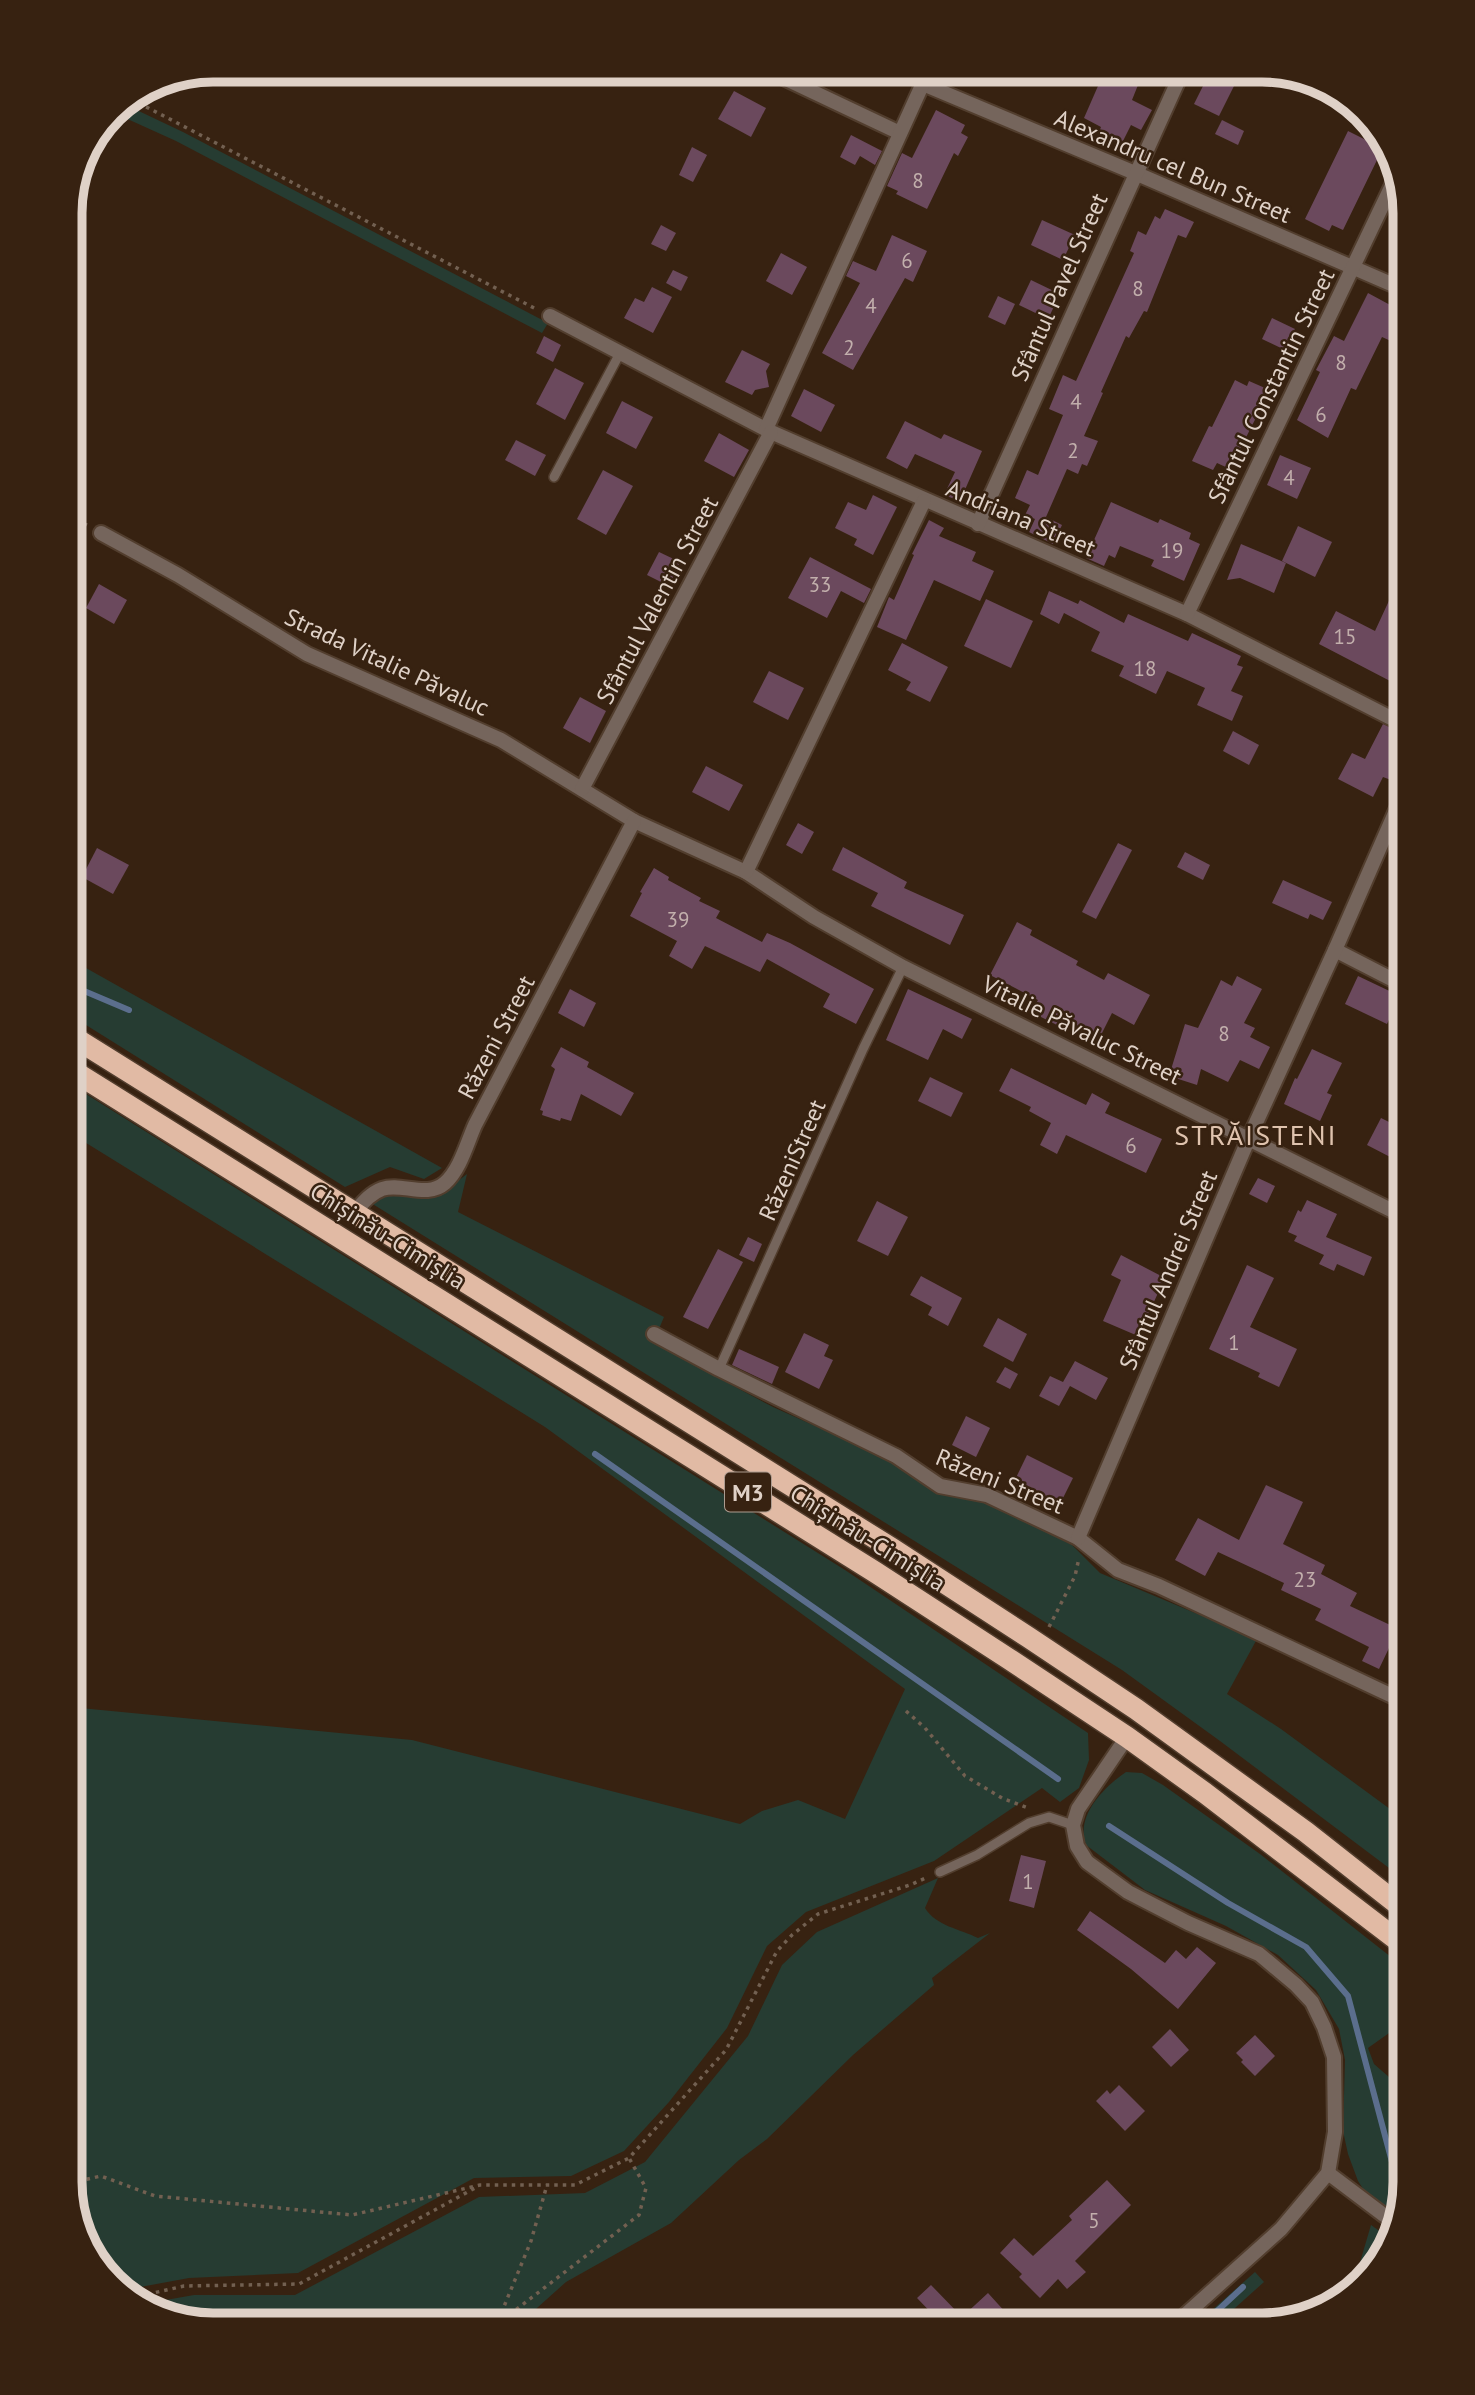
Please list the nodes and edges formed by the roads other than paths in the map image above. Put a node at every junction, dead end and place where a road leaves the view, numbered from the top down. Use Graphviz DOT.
graph roads {
  1 [pos="794,83"];
  2 [pos="923,83"];
  3 [pos="939,83"];
  4 [pos="1177,83"];
  5 [pos="900,133"];
  6 [pos="1135,173"];
  7 [pos="1390,189"];
  8 [pos="1352,268"];
  9 [pos="1393,285"];
  10 [pos="550,316"];
  11 [pos="620,353"];
  12 [pos="768,431"];
  13 [pos="554,477"];
  14 [pos="924,501"];
  15 [pos="978,523"];
  16 [pos="101,533"];
  17 [pos="1187,614"];
  18 [pos="1393,718"];
  19 [pos="582,789"];
  20 [pos="1393,817"];
  21 [pos="635,821"];
  22 [pos="746,872"];
  23 [pos="1335,950"];
  24 [pos="902,967"];
  25 [pos="1393,980"];
  26 [pos="83,1043"];
  27 [pos="83,1077"];
  28 [pos="1248,1138"];
  29 [pos="1393,1211"];
  30 [pos="353,1213"];
  31 [pos="654,1334"];
  32 [pos="719,1370"];
  33 [pos="1078,1538"];
  34 [pos="1393,1696"];
  35 [pos="1127,1737"];
  36 [pos="1073,1825"];
  37 [pos="940,1872"];
  38 [pos="1393,1901"];
  39 [pos="1393,1937"];
  40 [pos="1328,2173"];
  41 [pos="1387,2218"];
  42 [pos="1187,2313"];
  1 -- 5 [label="street"];
  2 -- 5 [label="street, Sfântul Valentin Street"];
  3 -- 6 [label="street, Alexandru cel Bun Street"];
  4 -- 6 [label="street, Sfântul Pavel Street"];
  5 -- 12 [label="street, Sfântul Valentin Street"];
  6 -- 8 [label="street, Alexandru cel Bun Street"];
  6 -- 15 [label="street, Sfântul Pavel Street"];
  7 -- 8 [label="street, Sfântul Constantin Street"];
  8 -- 9 [label="street, Alexandru cel Bun Street"];
  8 -- 17 [label="street, Sfântul Constantin Street"];
  10 -- 11 [label="street, Andriana Street"];
  11 -- 12 [label="street, Andriana Street"];
  11 -- 13 [label="lane"];
  12 -- 14 [label="street, Andriana Street"];
  12 -- 19 [label="street, Sfântul Valentin Street"];
  14 -- 15 [label="street, Andriana Street"];
  14 -- 22 [label="street"];
  15 -- 17 [label="street, Andriana Street"];
  16 -- 19 [label="street, Strada Vitalie Păvaluc"];
  17 -- 18 [label="street, Andriana Street"];
  19 -- 21 [label="street, Vitalie Păvaluc Street"];
  20 -- 23 [label="street, Sfântul Andrei Street"];
  21 -- 22 [label="street, Vitalie Păvaluc Street"];
  21 -- 30 [label="street, Răzeni Street"];
  22 -- 24 [label="street, Vitalie Păvaluc Street"];
  23 -- 25 [label="street"];
  23 -- 28 [label="street, Sfântul Andrei Street"];
  24 -- 28 [label="street, Vitalie Păvaluc Street"];
  24 -- 32 [label="lane, RăzeniStreet"];
  26 -- 30 [label="highway, Chișinău-Cimișlia / M3"];
  27 -- 35 [label="highway, Chișinău-Cimișlia / M3"];
  28 -- 29 [label="street, Vitalie Păvaluc Street"];
  28 -- 33 [label="street, Sfântul Andrei Street"];
  30 -- 38 [label="highway, Chișinău-Cimișlia / M3"];
  31 -- 32 [label="street, Răzeni Street"];
  32 -- 33 [label="street, Răzeni Street"];
  33 -- 34 [label="street, Răzeni Street"];
  35 -- 36 [label="street"];
  35 -- 39 [label="highway, Chișinău-Cimișlia / M3"];
  36 -- 37 [label="lane"];
  36 -- 40 [label="street"];
  40 -- 41 [label="street"];
  40 -- 42 [label="street"];
}
